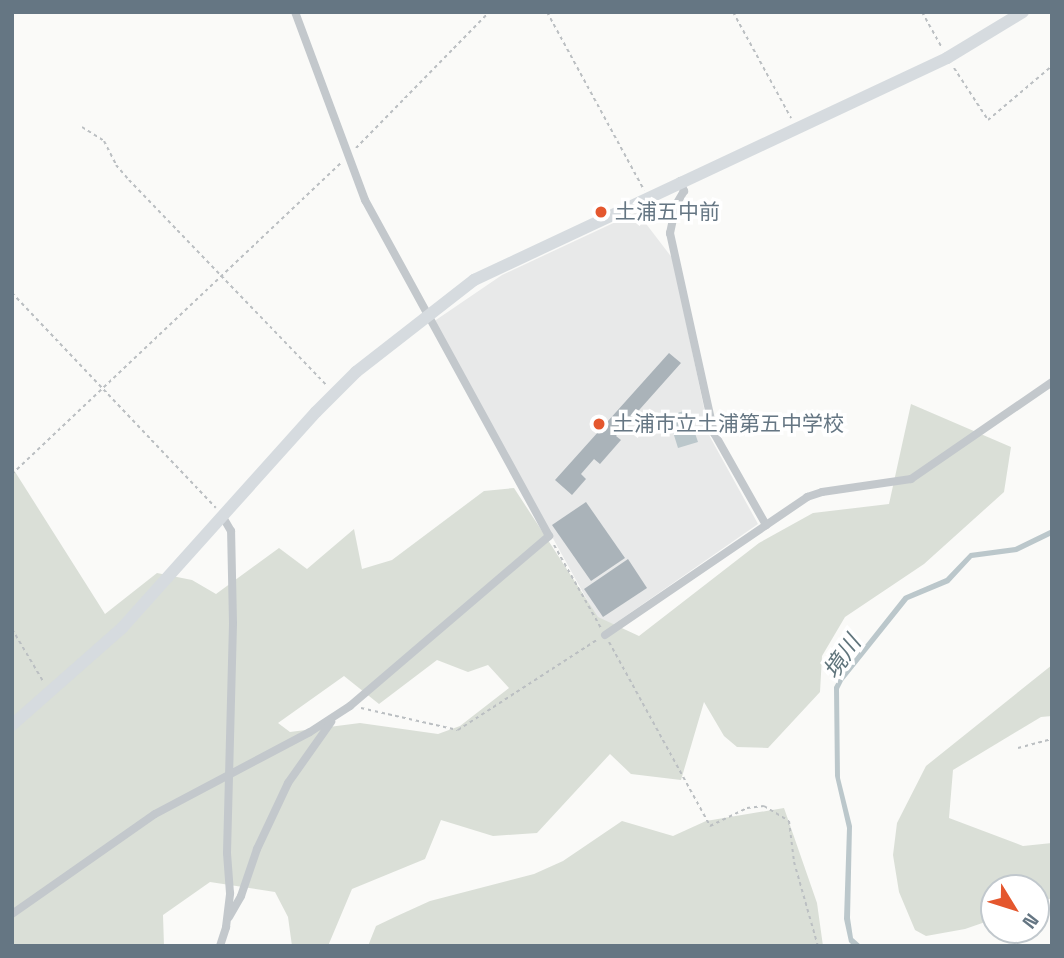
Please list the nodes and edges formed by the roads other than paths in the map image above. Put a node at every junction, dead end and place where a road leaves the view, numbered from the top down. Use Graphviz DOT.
graph roads {
  1 [pos="295,12"];
  2 [pos="1023,12"];
  3 [pos="680,181"];
  4 [pos="427,315"];
  5 [pos="1052,382"];
  6 [pos="223,517"];
  7 [pos="766,525"];
  8 [pos="605,635"];
  9 [pos="334,716"];
  10 [pos="12,725"];
  11 [pos="228,774"];
  12 [pos="12,914"];
  13 [pos="227,920"];
  14 [pos="220,946"];
  1 -- 4 [label="street"];
  2 -- 3 [label="street"];
  3 -- 4 [label="street"];
  3 -- 7 [label="street"];
  4 -- 6 [label="street"];
  4 -- 9 [label="street"];
  5 -- 7 [label="street"];
  6 -- 10 [label="street"];
  6 -- 11 [label="street"];
  7 -- 8 [label="street"];
  9 -- 11 [label="street"];
  9 -- 13 [label="street"];
  11 -- 12 [label="street"];
  11 -- 13 [label="street"];
  13 -- 14 [label="street"];
}
